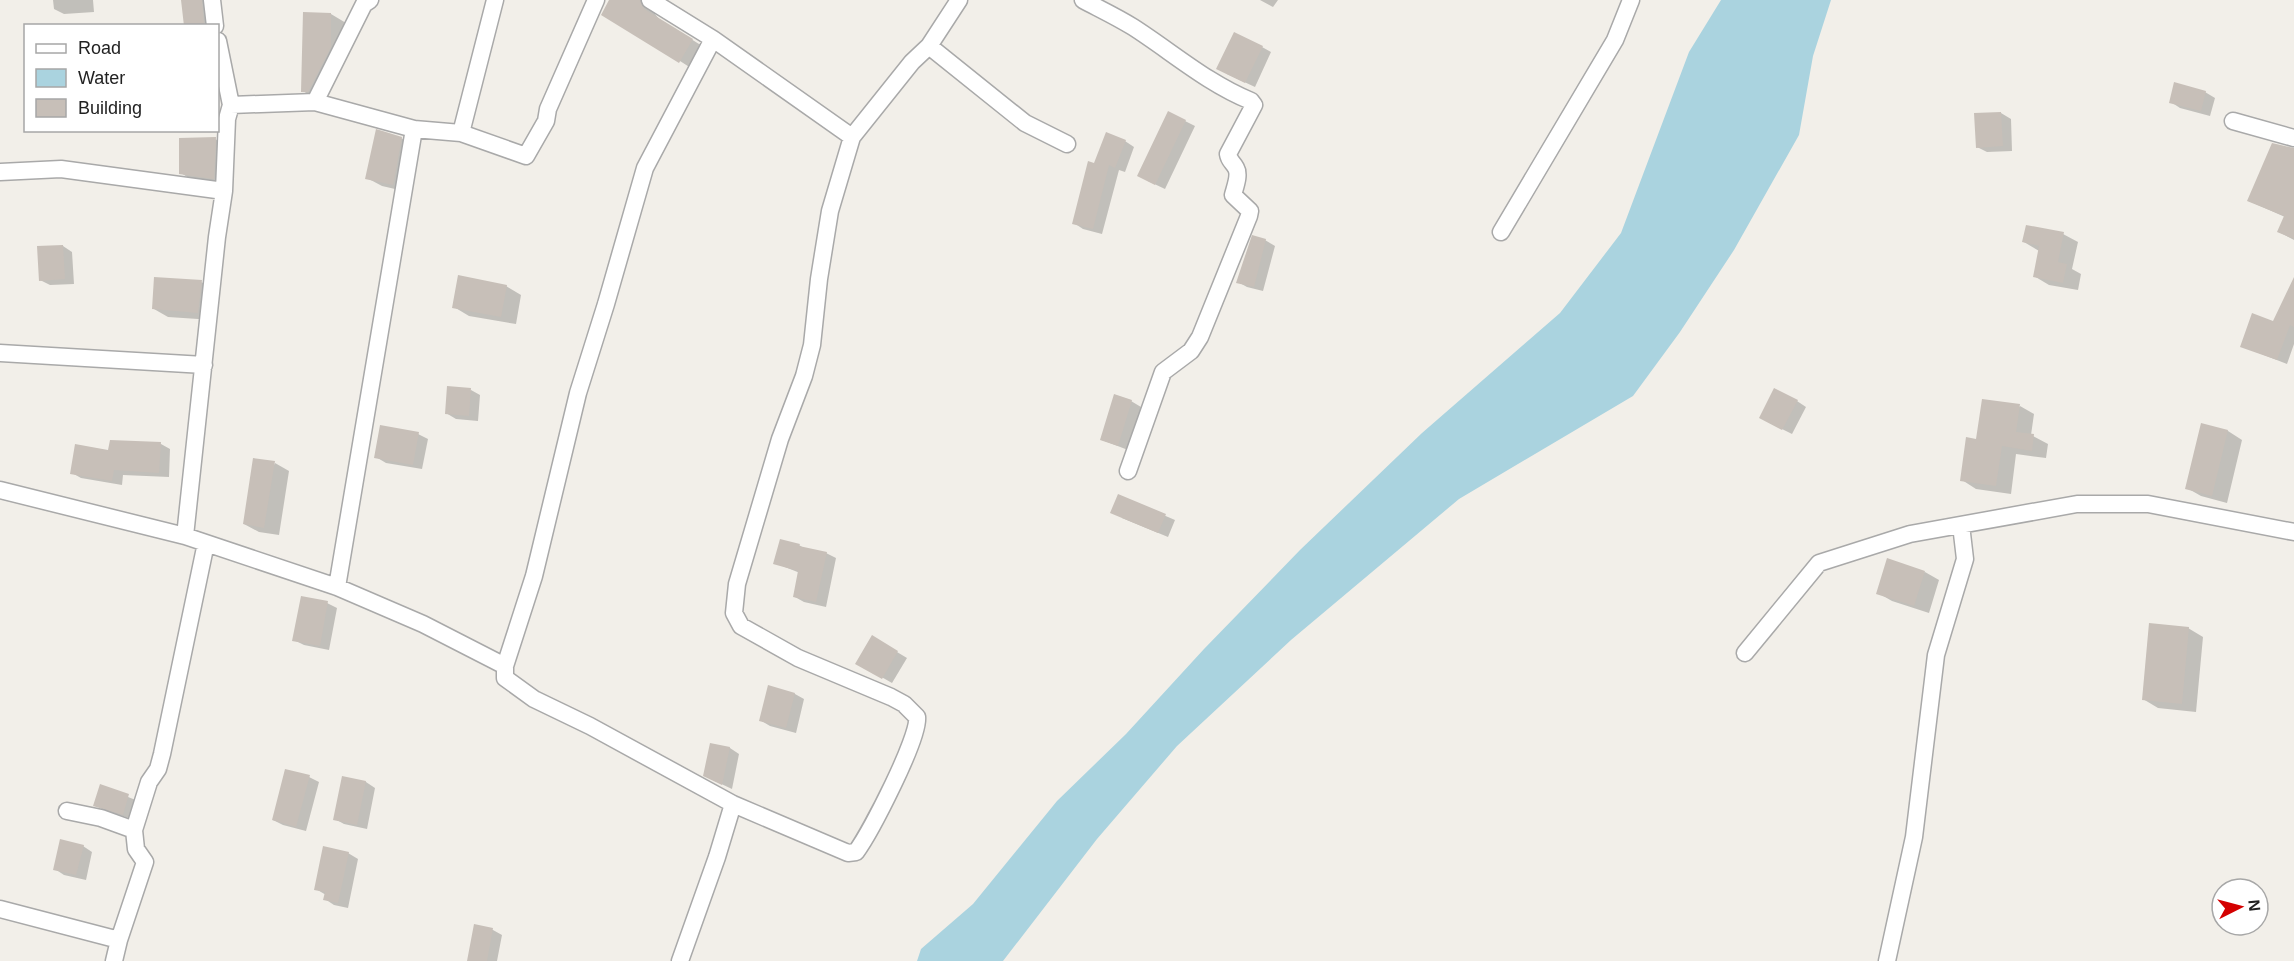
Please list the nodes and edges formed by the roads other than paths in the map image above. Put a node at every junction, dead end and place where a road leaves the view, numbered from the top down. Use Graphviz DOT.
graph roads {
  1 [pos="212,0"];
  2 [pos="370,0"];
  3 [pos="495,0"];
  4 [pos="596,0"];
  5 [pos="650,0"];
  6 [pos="959,0"];
  7 [pos="1083,0"];
  8 [pos="1631,0"];
  9 [pos="215,24"];
  10 [pos="713,39"];
  11 [pos="219,46"];
  12 [pos="929,46"];
  13 [pos="315,102"];
  14 [pos="231,105"];
  15 [pos="2233,120"];
  16 [pos="414,129"];
  17 [pos="461,133"];
  18 [pos="852,137"];
  19 [pos="2294,138"];
  20 [pos="1067,144"];
  21 [pos="0,172"];
  22 [pos="224,191"];
  23 [pos="1501,232"];
  24 [pos="0,353"];
  25 [pos="204,364"];
  26 [pos="1128,471"];
  27 [pos="0,490"];
  28 [pos="1962,525"];
  29 [pos="2294,532"];
  30 [pos="185,536"];
  31 [pos="206,543"];
  32 [pos="337,587"];
  33 [pos="1745,653"];
  34 [pos="505,666"];
  35 [pos="733,804"];
  36 [pos="67,811"];
  37 [pos="134,830"];
  38 [pos="0,909"];
  39 [pos="119,940"];
  40 [pos="114,961"];
  41 [pos="680,961"];
  42 [pos="1887,961"];
  1 -- 9 [label="street"];
  2 -- 13 [label="street"];
  3 -- 17 [label="street"];
  4 -- 17 [label="street"];
  5 -- 10 [label="street"];
  6 -- 12 [label="street"];
  7 -- 26 [label="street"];
  8 -- 23 [label="street"];
  10 -- 18 [label="street"];
  10 -- 34 [label="street"];
  11 -- 14 [label="street"];
  12 -- 18 [label="street"];
  12 -- 20 [label="street"];
  13 -- 14 [label="street"];
  13 -- 16 [label="street"];
  14 -- 22 [label="street"];
  15 -- 19 [label="street"];
  16 -- 17 [label="street"];
  16 -- 32 [label="street"];
  18 -- 35 [label="street"];
  21 -- 22 [label="street"];
  22 -- 25 [label="street"];
  24 -- 25 [label="street"];
  25 -- 30 [label="street"];
  27 -- 30 [label="street"];
  28 -- 29 [label="street"];
  28 -- 33 [label="street"];
  28 -- 42 [label="street"];
  30 -- 31 [label="street"];
  31 -- 32 [label="street"];
  31 -- 37 [label="street"];
  32 -- 34 [label="street"];
  34 -- 35 [label="street"];
  35 -- 41 [label="street"];
  36 -- 37 [label="street"];
  37 -- 39 [label="street"];
  38 -- 39 [label="street"];
  39 -- 40 [label="street"];
}
